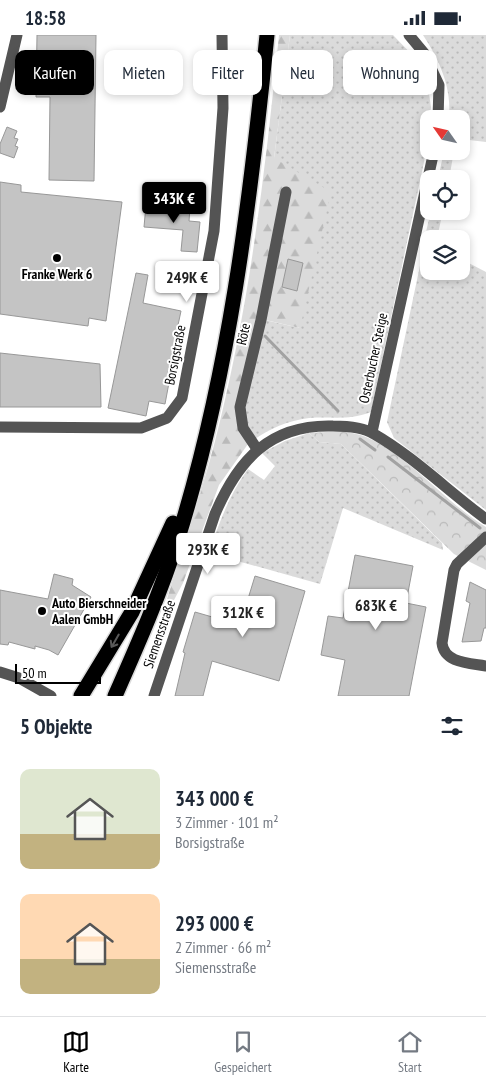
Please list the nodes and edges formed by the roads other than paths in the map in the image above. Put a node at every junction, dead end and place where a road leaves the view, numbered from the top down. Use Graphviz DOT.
graph roads {
  1 [pos="17,35"];
  2 [pos="222,35"];
  3 [pos="267,35"];
  4 [pos="409,35"];
  5 [pos="0,107"];
  6 [pos="438,110"];
  7 [pos="432,160"];
  8 [pos="286,192"];
  9 [pos="0,427"];
  10 [pos="372,433"];
  11 [pos="257,449"];
  12 [pos="201,454"];
  13 [pos="486,519"];
  14 [pos="486,537"];
  15 [pos="486,666"];
  16 [pos="0,672"];
  17 [pos="51,696"];
  18 [pos="81,696"];
  19 [pos="115,696"];
  20 [pos="154,696"];
  1 -- 5 [label="street"];
  2 -- 9 [label="street, Borsigstraße"];
  3 -- 12 [label="highway"];
  4 -- 6 [label="street"];
  7 -- 10 [label="street, Osterbucher Steige"];
  8 -- 11 [label="street, Röte"];
  10 -- 11 [label="street, Siemensstraße"];
  10 -- 13 [label="street"];
  11 -- 20 [label="street, Siemensstraße"];
  12 -- 18 [label="highway, one-way"];
  12 -- 19 [label="highway"];
  14 -- 15 [label="street"];
  16 -- 17 [label="street"];
}
